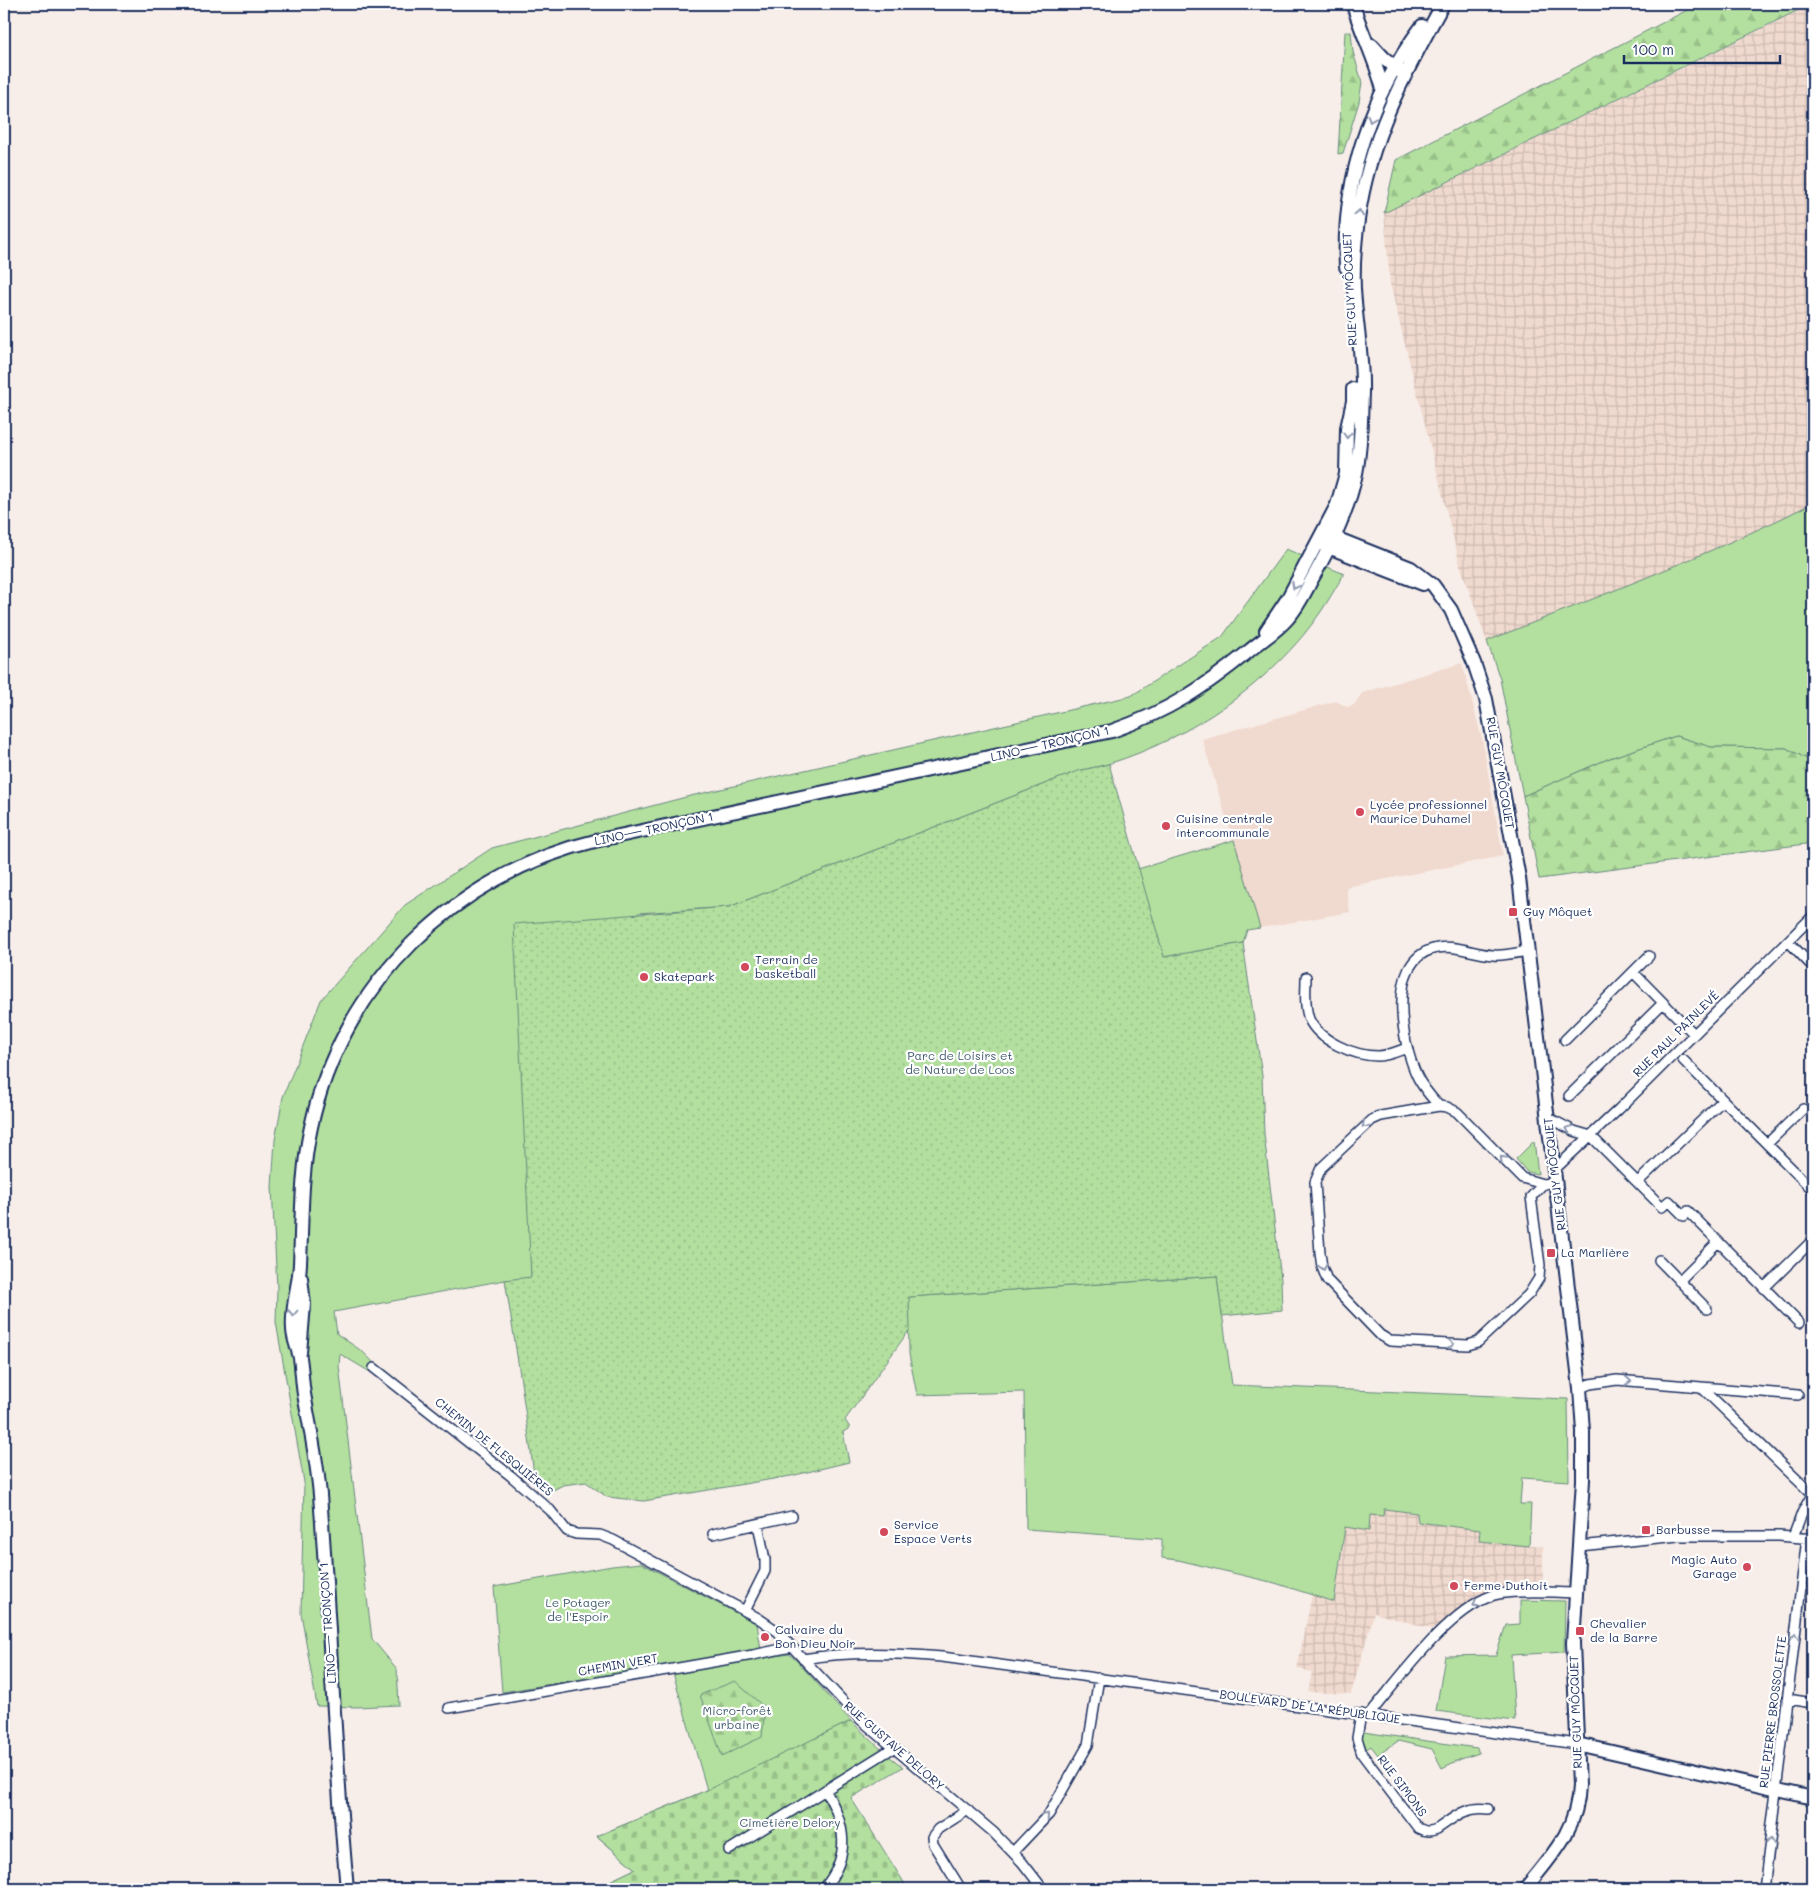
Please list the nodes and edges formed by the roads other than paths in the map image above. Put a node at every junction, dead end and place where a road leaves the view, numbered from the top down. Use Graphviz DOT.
graph roads {
  1 [pos="1353,4"];
  2 [pos="1442,4"];
  3 [pos="1367,40"];
  4 [pos="1400,72"];
  5 [pos="1383,90"];
  6 [pos="1326,540"];
  7 [pos="1813,916"];
  8 [pos="1788,941"];
  9 [pos="1527,951"];
  10 [pos="1649,956"];
  11 [pos="1813,967"];
  12 [pos="1633,972"];
  13 [pos="1306,977"];
  14 [pos="1663,1003"];
  15 [pos="1694,1034"];
  16 [pos="1565,1040"];
  17 [pos="1407,1048"];
  18 [pos="1683,1060"];
  19 [pos="1570,1096"];
  20 [pos="1723,1100"];
  21 [pos="1440,1106"];
  22 [pos="1803,1109"];
  23 [pos="1549,1118"];
  24 [pos="1591,1136"];
  25 [pos="1768,1144"];
  26 [pos="1554,1169"];
  27 [pos="1556,1182"];
  28 [pos="1638,1182"];
  29 [pos="1543,1184"];
  30 [pos="1813,1190"];
  31 [pos="1813,1240"];
  32 [pos="1718,1242"];
  33 [pos="1659,1260"];
  34 [pos="1680,1281"];
  35 [pos="1764,1288"];
  36 [pos="1707,1308"];
  37 [pos="1799,1324"];
  38 [pos="374,1368"];
  39 [pos="1701,1387"];
  40 [pos="1580,1388"];
  41 [pos="1798,1395"];
  42 [pos="1813,1494"];
  43 [pos="792,1516"];
  44 [pos="758,1524"];
  45 [pos="713,1534"];
  46 [pos="1793,1537"];
  47 [pos="1810,1539"];
  48 [pos="1579,1546"];
  49 [pos="1575,1593"];
  50 [pos="745,1611"];
  51 [pos="782,1636"];
  52 [pos="791,1647"];
  53 [pos="803,1659"];
  54 [pos="1100,1678"];
  55 [pos="1787,1699"];
  56 [pos="1813,1703"];
  57 [pos="449,1708"];
  58 [pos="1365,1715"];
  59 [pos="1577,1744"];
  60 [pos="893,1748"];
  61 [pos="825,1790"];
  62 [pos="1776,1790"];
  63 [pos="1813,1798"];
  64 [pos="1488,1809"];
  65 [pos="968,1810"];
  66 [pos="728,1850"];
  67 [pos="1013,1852"];
  68 [pos="825,1887"];
  69 [pos="347,1889"];
  70 [pos="961,1889"];
  71 [pos="1043,1889"];
  72 [pos="1525,1889"];
  73 [pos="1764,1889"];
  1 -- 3 [label="main road"];
  2 -- 4 [label="main road, RUE GUY MÔCQUET"];
  3 -- 4 [label="main road"];
  3 -- 5 [label="main road"];
  4 -- 5 [label="main road, RUE GUY MÔCQUET"];
  6 -- 4 [label="main road, RUE GUY MÔCQUET, one-way"];
  5 -- 6 [label="main road, RUE GUY MÔCQUET, one-way"];
  6 -- 9 [label="main road, RUE GUY MÔCQUET"];
  6 -- 69 [label="main road, LINO— TRONÇON 1"];
  7 -- 8 [label="street, RUE PAUL PAINLEVÉ"];
  8 -- 11 [label="street"];
  8 -- 15 [label="street, RUE PAUL PAINLEVÉ"];
  9 -- 17 [label="street"];
  9 -- 23 [label="main road, RUE GUY MÔCQUET"];
  10 -- 12 [label="street"];
  12 -- 14 [label="street"];
  12 -- 16 [label="street"];
  13 -- 17 [label="street"];
  14 -- 15 [label="street"];
  14 -- 19 [label="street"];
  15 -- 24 [label="street, RUE PAUL PAINLEVÉ"];
  17 -- 21 [label="street"];
  18 -- 20 [label="street"];
  20 -- 25 [label="street"];
  20 -- 28 [label="street"];
  29 -- 21 [label="street, one-way"];
  21 -- 29 [label="street, one-way"];
  22 -- 25 [label="street"];
  24 -- 23 [label="street, one-way"];
  23 -- 26 [label="main road, RUE GUY MÔCQUET"];
  24 -- 26 [label="street, RUE PAUL PAINLEVÉ"];
  24 -- 28 [label="street"];
  25 -- 30 [label="street"];
  26 -- 27 [label="main road, RUE GUY MÔCQUET"];
  27 -- 29 [label="street"];
  27 -- 40 [label="main road, RUE GUY MÔCQUET"];
  28 -- 32 [label="street"];
  31 -- 35 [label="street"];
  32 -- 34 [label="street"];
  32 -- 35 [label="street"];
  33 -- 34 [label="street"];
  34 -- 36 [label="street"];
  35 -- 37 [label="street"];
  38 -- 50 [label="street, CHEMIN DE FLESQUIÈRES"];
  40 -- 39 [label="street, one-way"];
  39 -- 41 [label="street"];
  39 -- 42 [label="street"];
  40 -- 48 [label="main road, RUE GUY MÔCQUET"];
  42 -- 46 [label="street"];
  43 -- 44 [label="street"];
  44 -- 45 [label="street"];
  44 -- 50 [label="street"];
  46 -- 47 [label="street"];
  46 -- 48 [label="street"];
  55 -- 47 [label="street, RUE PIERRE BROSSOLETTE, one-way"];
  48 -- 49 [label="main road, RUE GUY MÔCQUET"];
  49 -- 58 [label="street, one-way"];
  49 -- 59 [label="main road, RUE GUY MÔCQUET"];
  50 -- 51 [label="street, CHEMIN DE FLESQUIÈRES"];
  51 -- 52 [label="street, RUE GUSTAVE DELORY"];
  52 -- 53 [label="street, RUE GUSTAVE DELORY"];
  52 -- 57 [label="street, CHEMIN VERT"];
  53 -- 54 [label="street, BOULEVARD DE LA RÉPUBLIQUE"];
  53 -- 60 [label="street, RUE GUSTAVE DELORY"];
  54 -- 58 [label="street, BOULEVARD DE LA RÉPUBLIQUE"];
  67 -- 54 [label="street, one-way"];
  55 -- 56 [label="street"];
  55 -- 62 [label="street, RUE PIERRE BROSSOLETTE"];
  58 -- 59 [label="street, BOULEVARD DE LA RÉPUBLIQUE"];
  58 -- 64 [label="street, RUE SIMONS"];
  59 -- 62 [label="main road, BOULEVARD DE LA RÉPUBLIQUE"];
  59 -- 72 [label="main road, RUE GUY MÔCQUET"];
  60 -- 61 [label="street"];
  60 -- 65 [label="street, RUE GUSTAVE DELORY"];
  61 -- 66 [label="street"];
  61 -- 68 [label="street"];
  62 -- 63 [label="main road, BOULEVARD DE LA RÉPUBLIQUE"];
  73 -- 62 [label="street, RUE PIERRE BROSSOLETTE, one-way"];
  65 -- 67 [label="street, RUE GUSTAVE DELORY"];
  65 -- 70 [label="street"];
  67 -- 71 [label="street, RUE GUSTAVE DELORY"];
}
